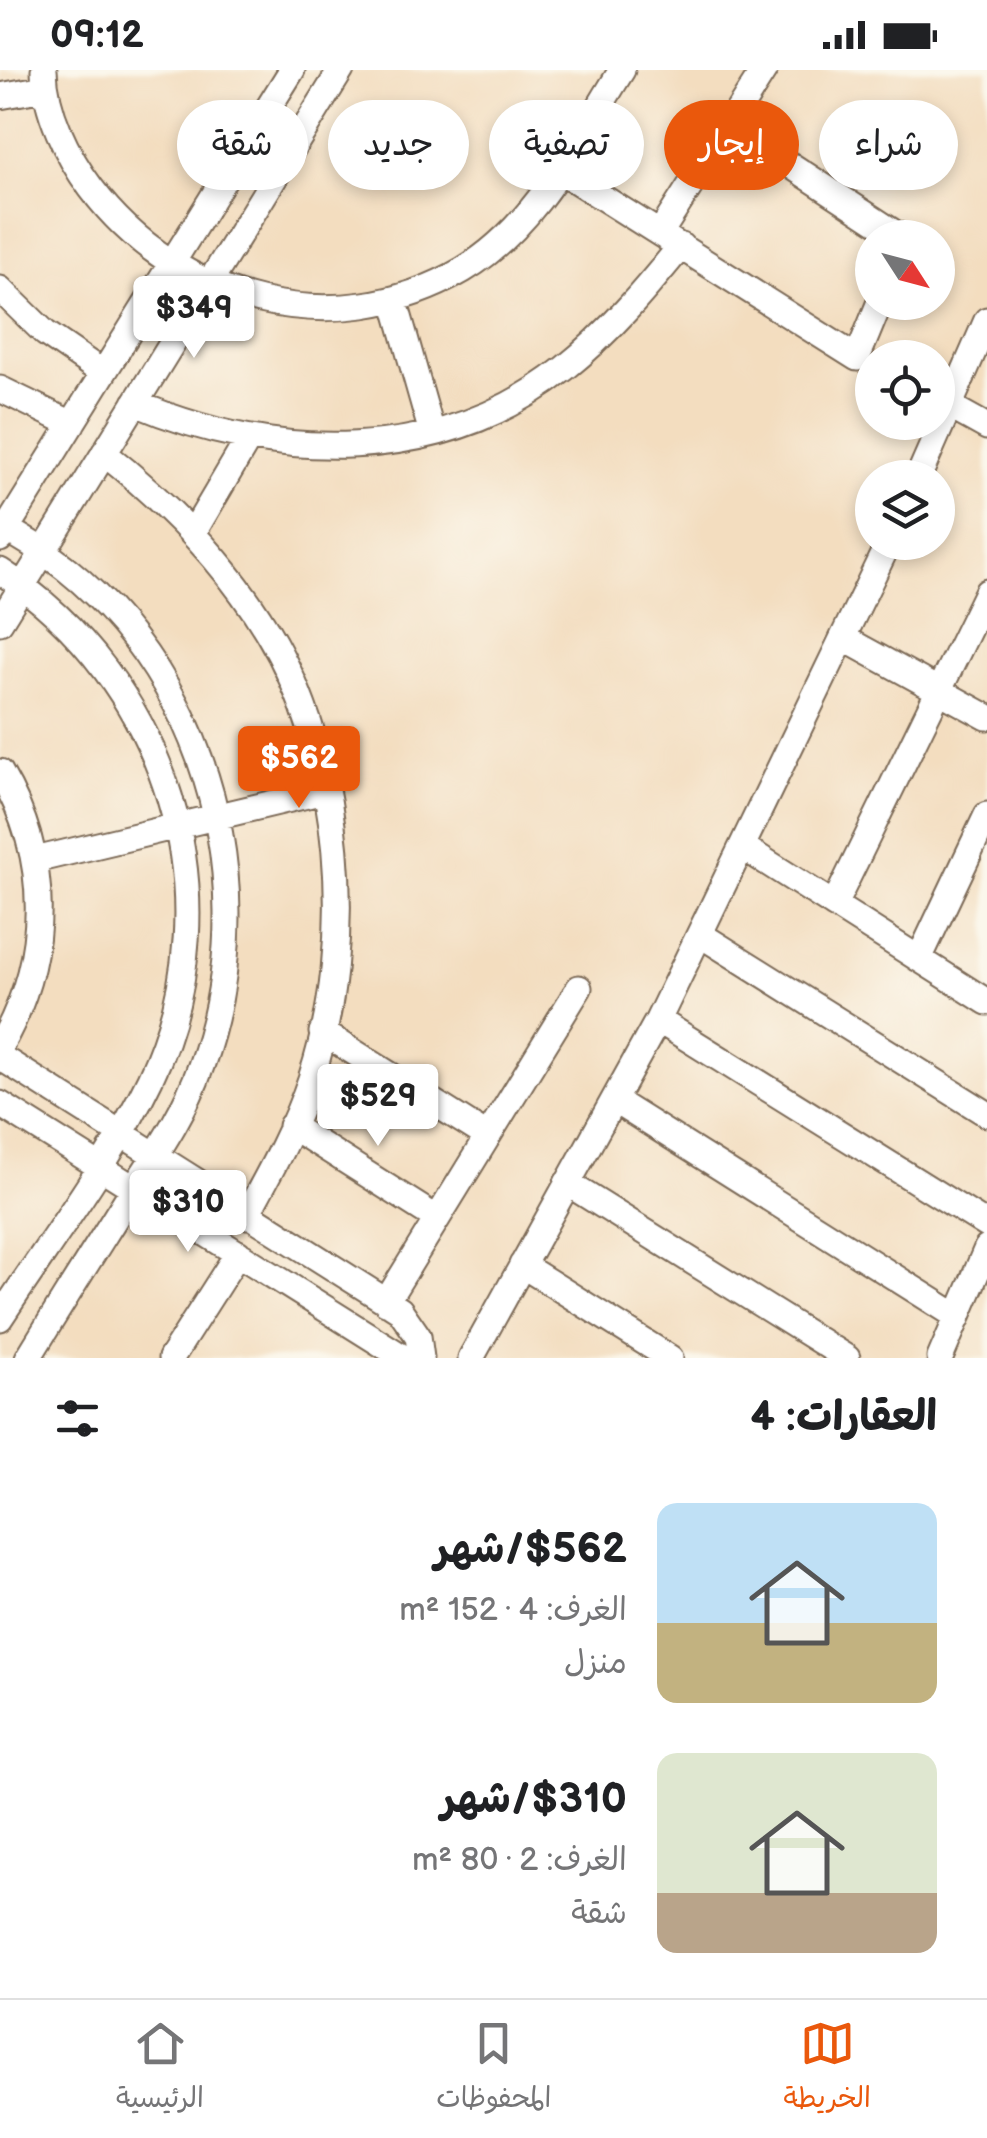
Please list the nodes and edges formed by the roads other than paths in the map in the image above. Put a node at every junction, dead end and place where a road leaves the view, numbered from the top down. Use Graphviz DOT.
graph roads {
  1 [pos="292,70"];
  2 [pos="341,70"];
  3 [pos="622,70"];
  4 [pos="764,70"];
  5 [pos="44,79"];
  6 [pos="0,96"];
  7 [pos="603,100"];
  8 [pos="745,100"];
  9 [pos="799,171"];
  10 [pos="545,190"];
  11 [pos="591,190"];
  12 [pos="696,190"];
  13 [pos="874,220"];
  14 [pos="671,240"];
  15 [pos="170,266"];
  16 [pos="208,285"];
  17 [pos="0,289"];
  18 [pos="394,298"];
  19 [pos="873,320"];
  20 [pos="987,320"];
  21 [pos="103,373"];
  22 [pos="0,388"];
  23 [pos="955,397"];
  24 [pos="135,403"];
  25 [pos="955,409"];
  26 [pos="72,424"];
  27 [pos="987,427"];
  28 [pos="432,432"];
  29 [pos="249,438"];
  30 [pos="104,453"];
  31 [pos="2,531"];
  32 [pos="193,533"];
  33 [pos="43,552"];
  34 [pos="881,560"];
  35 [pos="0,571"];
  36 [pos="23,585"];
  37 [pos="987,592"];
  38 [pos="0,622"];
  39 [pos="845,639"];
  40 [pos="939,690"];
  41 [pos="987,717"];
  42 [pos="0,772"];
  43 [pos="324,791"];
  44 [pos="218,814"];
  45 [pos="987,815"];
  46 [pos="178,823"];
  47 [pos="742,847"];
  48 [pos="35,860"];
  49 [pos="834,905"];
  50 [pos="701,935"];
  51 [pos="918,959"];
  52 [pos="579,988"];
  53 [pos="987,1002"];
  54 [pos="658,1020"];
  55 [pos="322,1032"];
  56 [pos="0,1046"];
  57 [pos="0,1057"];
  58 [pos="615,1100"];
  59 [pos="0,1104"];
  60 [pos="987,1114"];
  61 [pos="291,1126"];
  62 [pos="118,1136"];
  63 [pos="487,1136"];
  64 [pos="154,1158"];
  65 [pos="99,1167"];
  66 [pos="567,1184"];
  67 [pos="134,1188"];
  68 [pos="246,1216"];
  69 [pos="436,1218"];
  70 [pos="987,1225"];
  71 [pos="987,1248"];
  72 [pos="238,1254"];
  73 [pos="522,1265"];
  74 [pos="386,1302"];
  75 [pos="958,1317"];
  76 [pos="0,1318"];
  77 [pos="28,1358"];
  78 [pos="171,1358"];
  79 [pos="404,1358"];
  80 [pos="421,1358"];
  81 [pos="472,1358"];
  82 [pos="670,1358"];
  83 [pos="847,1358"];
  84 [pos="940,1358"];
  1 -- 15 [label="street"];
  2 -- 16 [label="street"];
  3 -- 7 [label="street"];
  4 -- 8 [label="street"];
  5 -- 6 [label="street"];
  5 -- 15 [label="street"];
  9 -- 13 [label="street"];
  10 -- 18 [label="street"];
  11 -- 14 [label="street"];
  12 -- 14 [label="street"];
  14 -- 19 [label="street"];
  14 -- 28 [label="street"];
  15 -- 16 [label="street"];
  15 -- 21 [label="street"];
  16 -- 18 [label="street"];
  16 -- 24 [label="street"];
  17 -- 21 [label="street"];
  18 -- 28 [label="street"];
  20 -- 23 [label="street"];
  21 -- 26 [label="street"];
  22 -- 26 [label="street"];
  24 -- 29 [label="street"];
  24 -- 30 [label="street"];
  25 -- 27 [label="street"];
  26 -- 31 [label="street"];
  28 -- 29 [label="street"];
  29 -- 32 [label="street"];
  30 -- 32 [label="street"];
  30 -- 33 [label="street"];
  31 -- 33 [label="street"];
  32 -- 43 [label="street"];
  33 -- 36 [label="street"];
  33 -- 44 [label="street"];
  34 -- 39 [label="street"];
  35 -- 36 [label="street"];
  36 -- 38 [label="street"];
  36 -- 46 [label="street"];
  37 -- 40 [label="street"];
  39 -- 40 [label="street"];
  39 -- 47 [label="street"];
  40 -- 41 [label="street"];
  40 -- 49 [label="street"];
  42 -- 48 [label="street"];
  43 -- 44 [label="street"];
  43 -- 55 [label="street"];
  44 -- 46 [label="street"];
  44 -- 64 [label="street"];
  45 -- 51 [label="street"];
  46 -- 48 [label="street"];
  46 -- 62 [label="street"];
  47 -- 49 [label="street"];
  47 -- 50 [label="street"];
  48 -- 56 [label="street"];
  49 -- 51 [label="street"];
  50 -- 54 [label="street"];
  50 -- 60 [label="street"];
  51 -- 53 [label="street"];
  52 -- 63 [label="street"];
  54 -- 58 [label="street"];
  54 -- 70 [label="street"];
  55 -- 61 [label="street"];
  55 -- 63 [label="street"];
  57 -- 62 [label="street"];
  58 -- 66 [label="street"];
  58 -- 75 [label="street"];
  59 -- 65 [label="street"];
  61 -- 68 [label="street"];
  61 -- 69 [label="street"];
  62 -- 64 [label="street"];
  62 -- 65 [label="street"];
  63 -- 69 [label="street"];
  64 -- 67 [label="street"];
  64 -- 68 [label="street"];
  65 -- 67 [label="street"];
  65 -- 76 [label="street"];
  66 -- 73 [label="street"];
  66 -- 83 [label="street"];
  67 -- 72 [label="street"];
  67 -- 77 [label="street"];
  68 -- 74 [label="street"];
  69 -- 74 [label="street"];
  71 -- 75 [label="street"];
  72 -- 78 [label="street"];
  72 -- 79 [label="street"];
  73 -- 81 [label="street"];
  73 -- 82 [label="street"];
  74 -- 80 [label="street"];
  75 -- 84 [label="street"];
}
